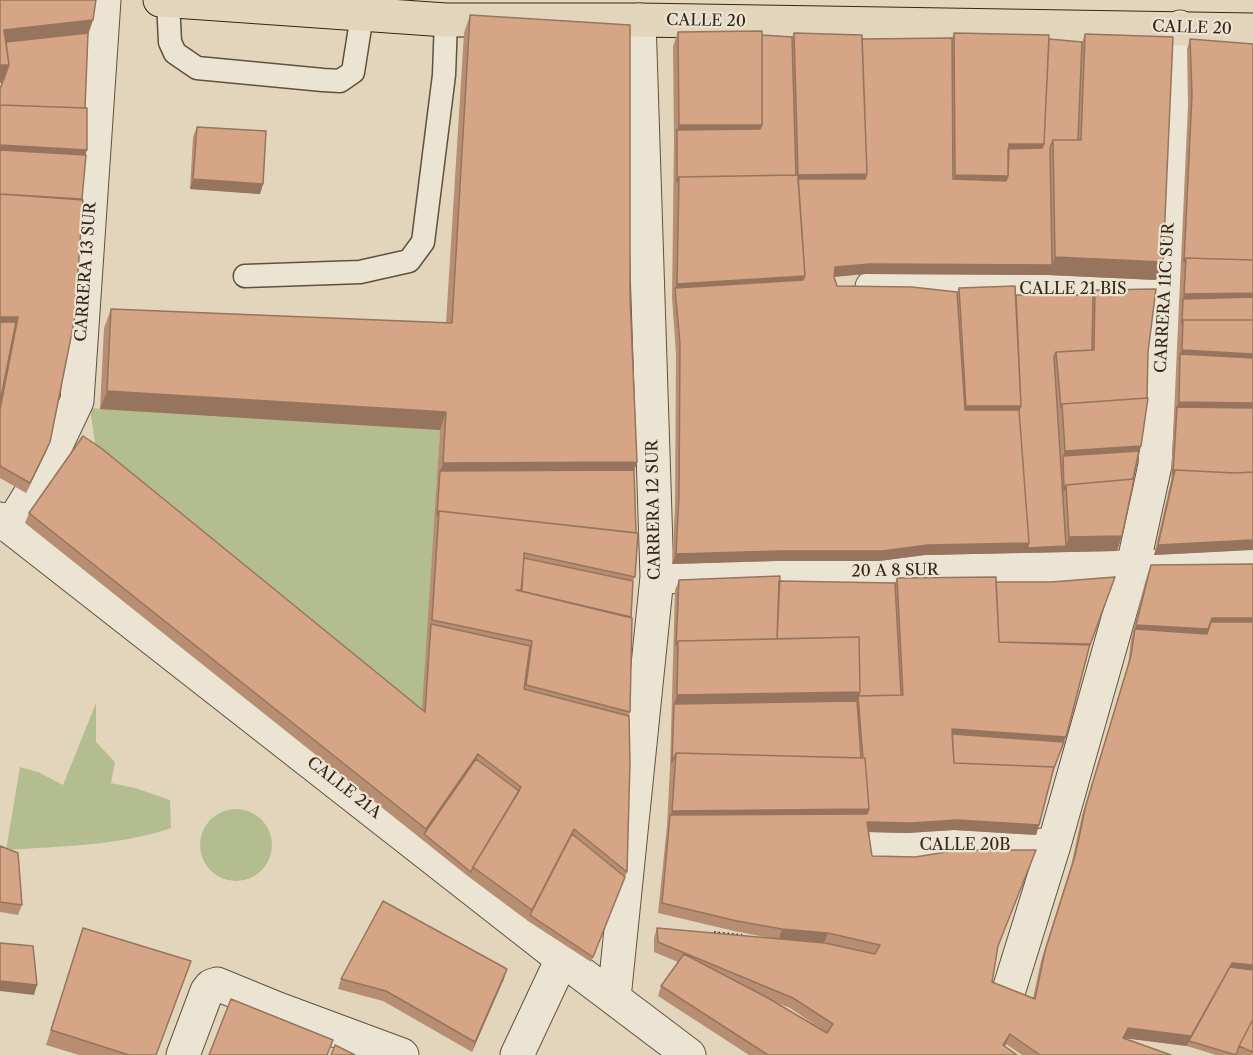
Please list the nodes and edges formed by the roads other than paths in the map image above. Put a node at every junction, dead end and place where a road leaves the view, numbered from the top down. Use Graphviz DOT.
graph roads {
  1 [pos="104,0"];
  2 [pos="160,0"];
  3 [pos="168,1"];
  4 [pos="362,15"];
  5 [pos="446,20"];
  6 [pos="639,20"];
  7 [pos="1180,27"];
  8 [pos="1253,30"];
  9 [pos="245,276"];
  10 [pos="837,287"];
  11 [pos="1165,290"];
  12 [pos="5,523"];
  13 [pos="1253,564"];
  14 [pos="1133,566"];
  15 [pos="657,577"];
  16 [pos="1054,845"];
  17 [pos="877,846"];
  18 [pos="562,959"];
  19 [pos="1008,993"];
  20 [pos="614,998"];
  21 [pos="183,1055"];
  22 [pos="402,1055"];
  23 [pos="516,1055"];
  24 [pos="689,1055"];
  1 -- 12 [label="street, CARRERA 13 SUR"];
  2 -- 3 [label="main road, CALLE 20"];
  3 -- 4 [label="main road, CALLE 20"];
  3 -- 4 [label="lane"];
  4 -- 5 [label="main road, CALLE 20"];
  5 -- 6 [label="main road, CALLE 20"];
  5 -- 9 [label="lane"];
  6 -- 7 [label="main road, CALLE 20"];
  6 -- 15 [label="street, CARRERA 12 SUR"];
  7 -- 8 [label="main road, CALLE 20"];
  7 -- 11 [label="street, CARRERA 11C SUR"];
  10 -- 11 [label="street, CALLE 21 BIS"];
  11 -- 14 [label="street, CARRERA 11C SUR"];
  12 -- 18 [label="street, CALLE 21A"];
  13 -- 14 [label="street, 20 A 8 SUR"];
  14 -- 15 [label="street, 20 A 8 SUR"];
  14 -- 16 [label="street"];
  15 -- 20 [label="street, CARRERA 12 SUR"];
  16 -- 17 [label="street, CALLE 20B"];
  16 -- 19 [label="street"];
  18 -- 20 [label="street, CALLE 21A"];
  18 -- 23 [label="street"];
  20 -- 24 [label="street, CALLE 21A"];
  21 -- 22 [label="street"];
}
